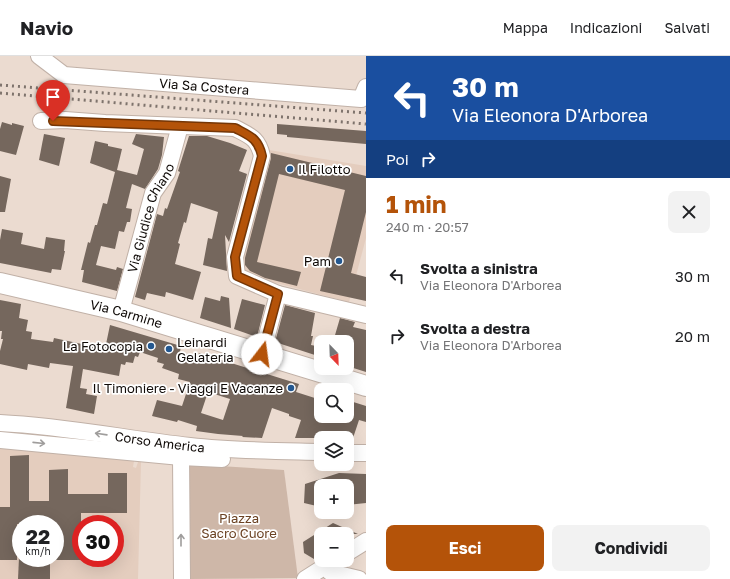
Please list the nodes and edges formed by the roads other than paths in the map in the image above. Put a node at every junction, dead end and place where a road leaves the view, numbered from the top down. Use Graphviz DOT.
graph roads {
  1 [pos="39,56"];
  2 [pos="366,87"];
  3 [pos="41,121"];
  4 [pos="180,126"];
  5 [pos="0,283"];
  6 [pos="278,294"];
  7 [pos="121,310"];
  8 [pos="366,315"];
  9 [pos="262,354"];
  10 [pos="366,386"];
  11 [pos="0,423"];
  12 [pos="0,440"];
  13 [pos="314,452"];
  14 [pos="354,453"];
  15 [pos="366,453"];
  16 [pos="181,457"];
  17 [pos="314,461"];
  18 [pos="354,461"];
  19 [pos="366,461"];
  20 [pos="366,541"];
  21 [pos="354,548"];
  22 [pos="324,567"];
  23 [pos="331,567"];
  24 [pos="182,579"];
  25 [pos="305,579"];
  26 [pos="359,579"];
  1 -- 2 [label="street, Via Sa Costera"];
  3 -- 4 [label="street"];
  4 -- 6 [label="street"];
  4 -- 7 [label="street, Via Giudice Chiano"];
  5 -- 7 [label="main road, Via Carmine"];
  6 -- 8 [label="street"];
  6 -- 9 [label="street"];
  7 -- 9 [label="main road, Via Carmine"];
  9 -- 10 [label="main road, Via Carmine"];
  13 -- 11 [label="street, Corso America, one-way"];
  12 -- 16 [label="street, Corso America, one-way"];
  14 -- 15 [label="street"];
  16 -- 17 [label="street, Corso America"];
  24 -- 16 [label="street, one-way"];
  18 -- 19 [label="street"];
  20 -- 21 [label="street"];
  22 -- 25 [label="street"];
  23 -- 26 [label="street"];
}
